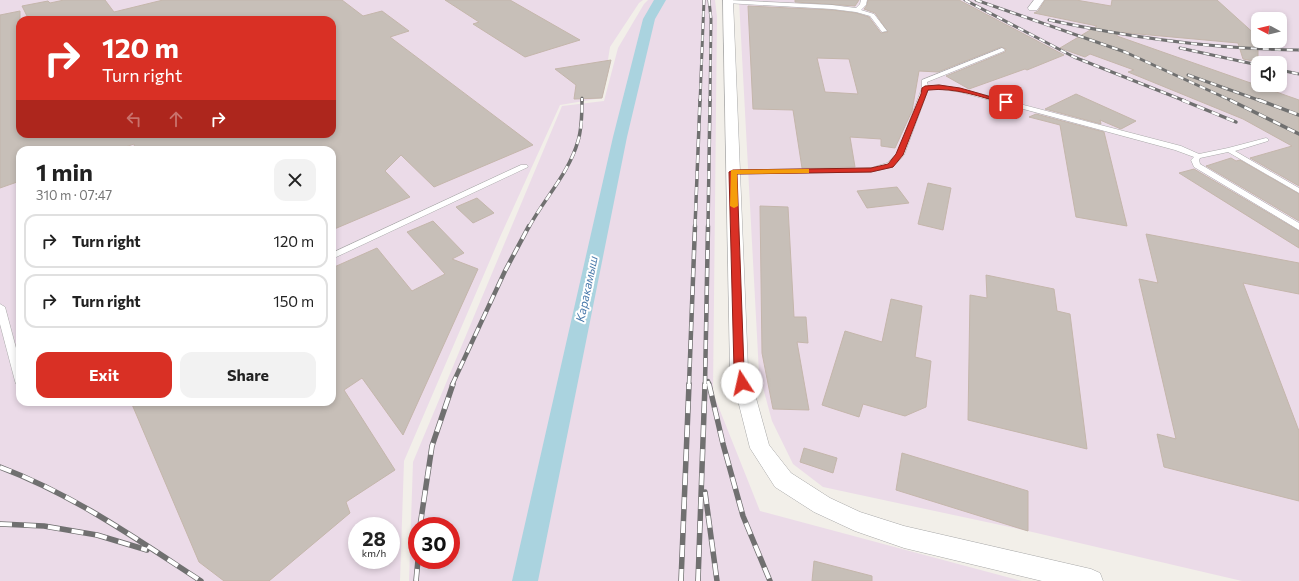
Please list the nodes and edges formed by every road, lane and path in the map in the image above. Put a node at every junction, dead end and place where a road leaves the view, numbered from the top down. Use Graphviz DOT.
graph roads {
  1 [pos="864,0"];
  2 [pos="728,1"];
  3 [pos="857,10"];
  4 [pos="884,32"];
  5 [pos="1002,50"];
  6 [pos="925,88"];
  7 [pos="1266,140"];
  8 [pos="1229,150"];
  9 [pos="1198,156"];
  10 [pos="524,167"];
  11 [pos="733,172"];
  12 [pos="1299,191"];
  13 [pos="1299,227"];
  14 [pos="336,254"];
  15 [pos="0,307"];
  16 [pos="16,366"];
  17 [pos="1091,581"];
  1 -- 3 [label="lane"];
  2 -- 3 [label="lane"];
  2 -- 11 [label="street"];
  3 -- 4 [label="lane"];
  5 -- 6 [label="lane"];
  6 -- 9 [label="lane"];
  6 -- 11 [label="lane"];
  7 -- 8 [label="lane"];
  8 -- 9 [label="lane"];
  8 -- 12 [label="lane"];
  9 -- 13 [label="lane"];
  10 -- 14 [label="lane"];
  11 -- 17 [label="street"];
  15 -- 16 [label="lane"];
}
